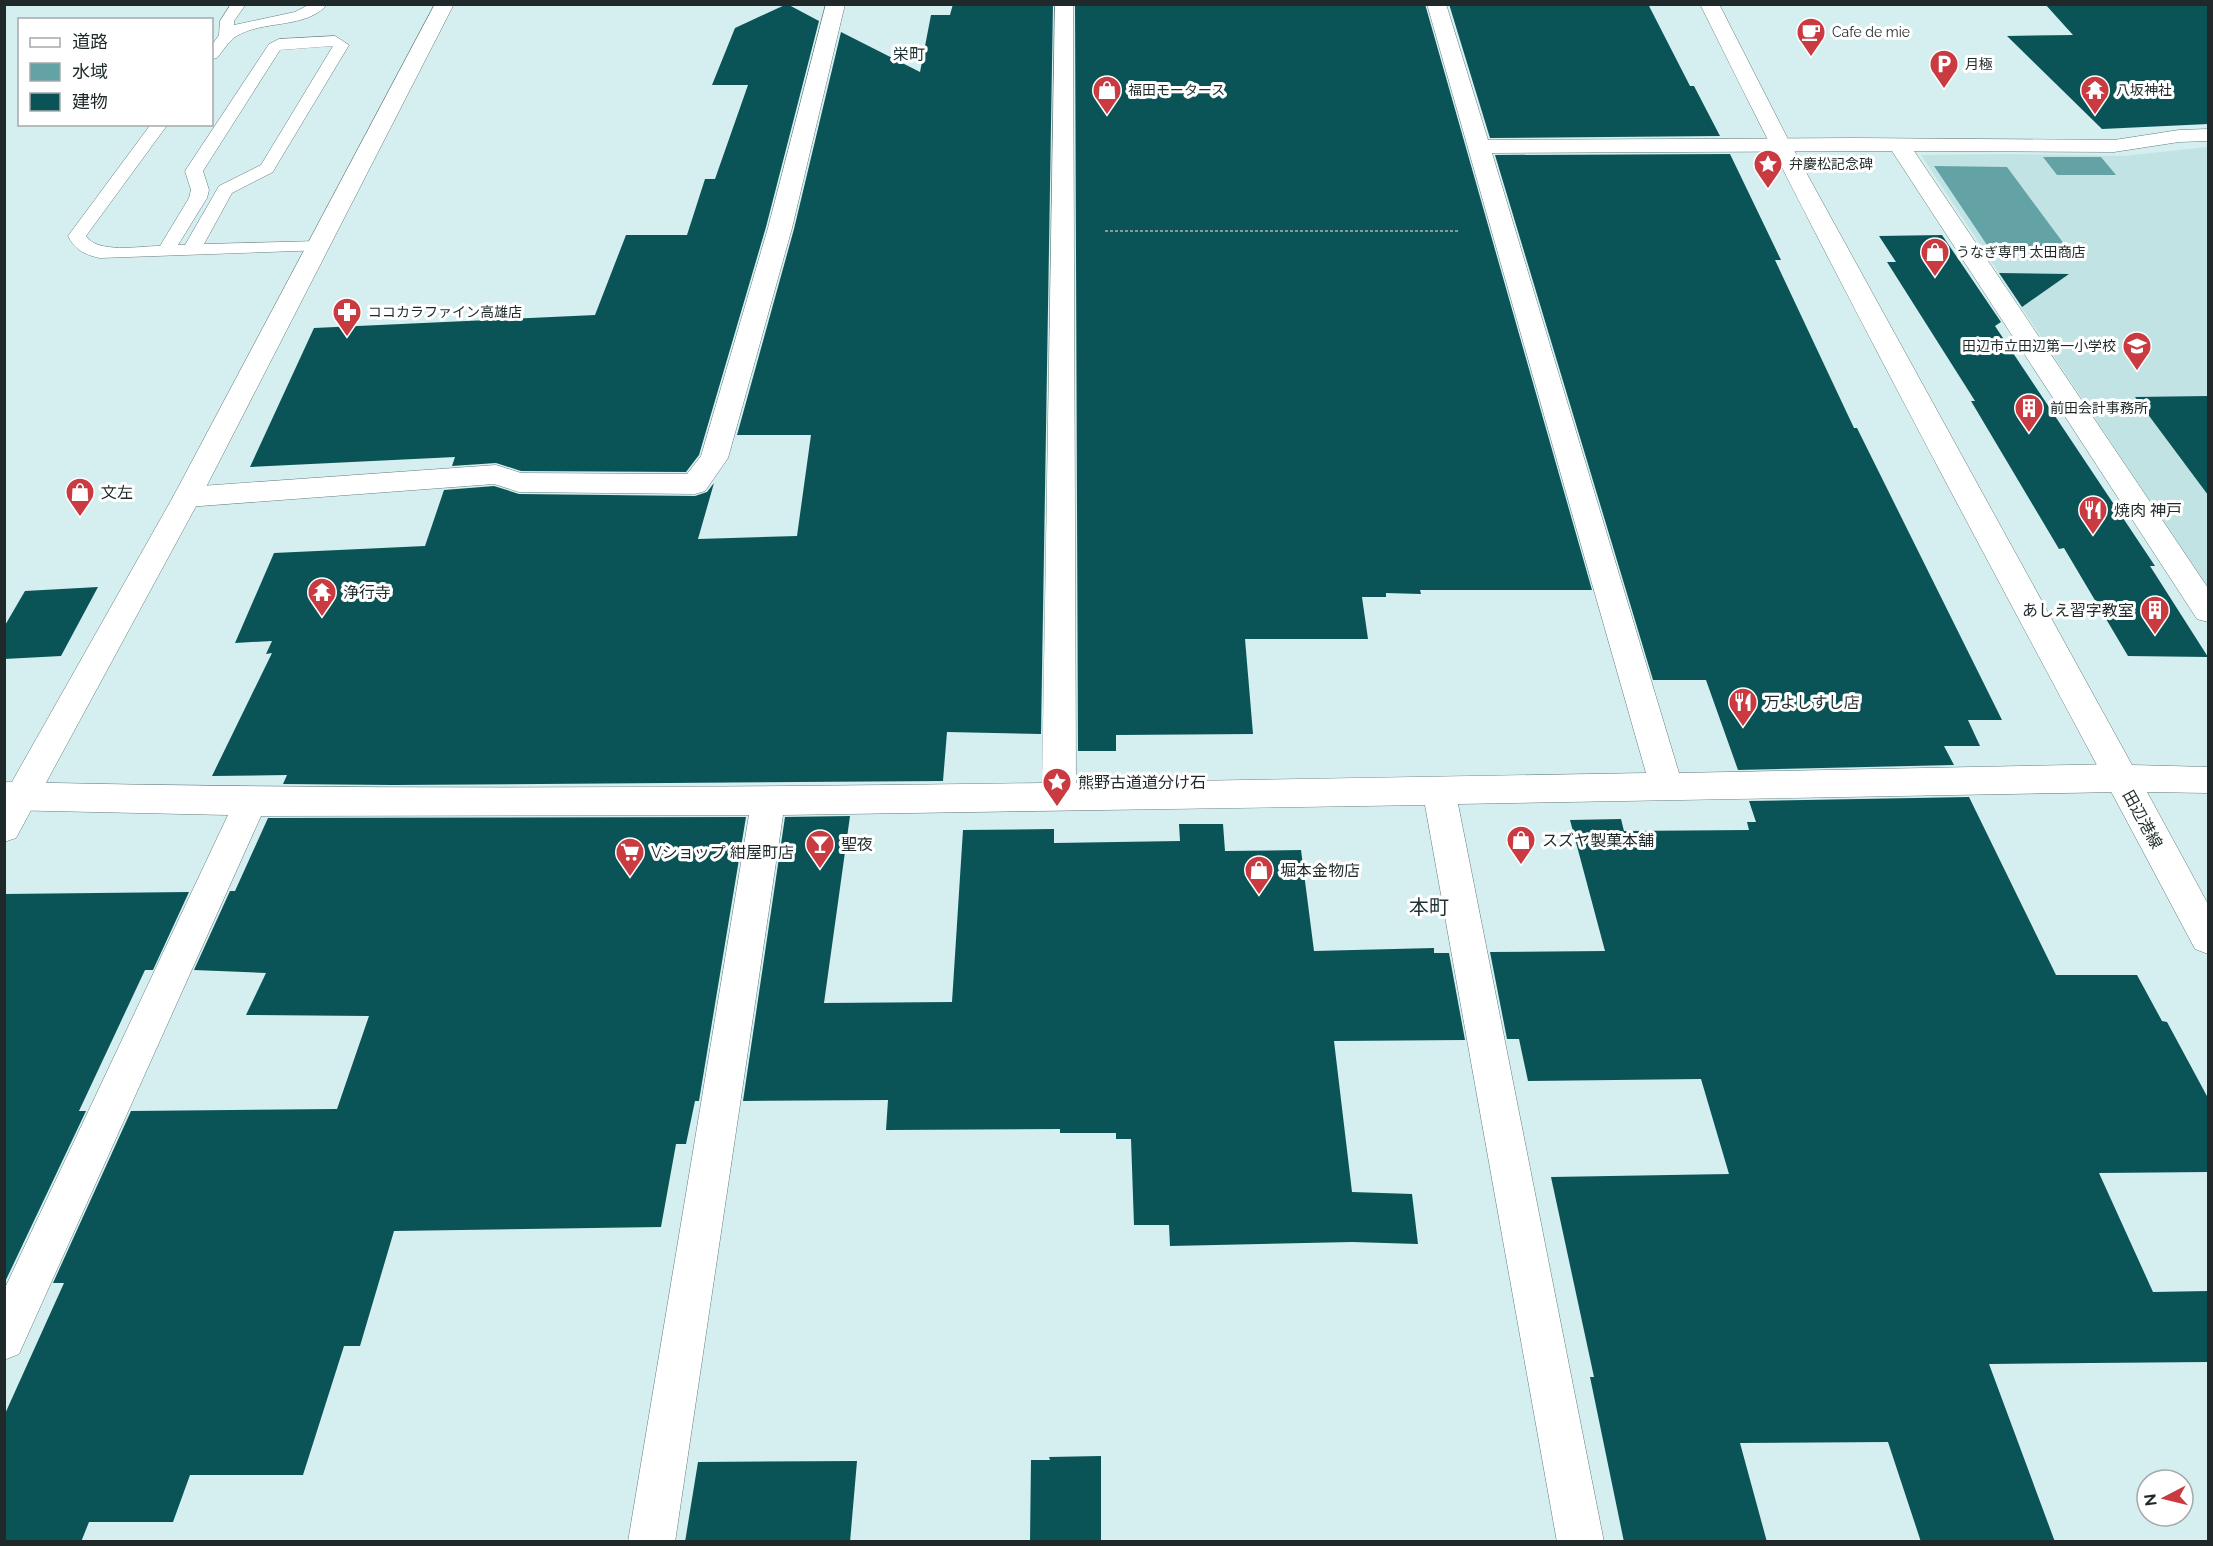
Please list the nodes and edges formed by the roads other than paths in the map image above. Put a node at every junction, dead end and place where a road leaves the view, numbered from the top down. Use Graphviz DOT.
graph roads {
  1 [pos="239,4"];
  2 [pos="321,4"];
  3 [pos="445,4"];
  4 [pos="836,4"];
  5 [pos="1064,4"];
  6 [pos="1436,4"];
  7 [pos="1709,4"];
  8 [pos="227,35"];
  9 [pos="213,55"];
  10 [pos="159,126"];
  11 [pos="2208,135"];
  12 [pos="1899,144"];
  13 [pos="1780,145"];
  14 [pos="1479,147"];
  15 [pos="318,246"];
  16 [pos="192,249"];
  17 [pos="166,250"];
  18 [pos="187,497"];
  19 [pos="2208,611"];
  20 [pos="2120,778"];
  21 [pos="2208,780"];
  22 [pos="1666,785"];
  23 [pos="1439,791"];
  24 [pos="14,796"];
  25 [pos="1059,796"];
  26 [pos="768,801"];
  27 [pos="251,802"];
  28 [pos="4,828"];
  29 [pos="2208,938"];
  30 [pos="4,1339"];
  31 [pos="651,1542"];
  32 [pos="1581,1542"];
  1 -- 8 [label="lane"];
  2 -- 8 [label="lane"];
  3 -- 15 [label="street"];
  4 -- 18 [label="street"];
  5 -- 25 [label="street"];
  6 -- 14 [label="street"];
  7 -- 13 [label="street"];
  8 -- 9 [label="lane"];
  10 -- 17 [label="lane"];
  11 -- 12 [label="street"];
  12 -- 13 [label="street"];
  12 -- 19 [label="street"];
  13 -- 14 [label="street"];
  13 -- 20 [label="street"];
  14 -- 22 [label="street"];
  15 -- 16 [label="lane"];
  15 -- 18 [label="street"];
  16 -- 17 [label="lane"];
  16 -- 17 [label="lane"];
  18 -- 24 [label="street"];
  20 -- 21 [label="street, 田辺港線"];
  20 -- 22 [label="street"];
  20 -- 29 [label="street, 田辺港線"];
  22 -- 23 [label="street"];
  23 -- 25 [label="street"];
  23 -- 32 [label="street"];
  24 -- 27 [label="street"];
  24 -- 28 [label="street"];
  25 -- 26 [label="street"];
  26 -- 27 [label="street"];
  26 -- 31 [label="street"];
  27 -- 30 [label="street"];
}
